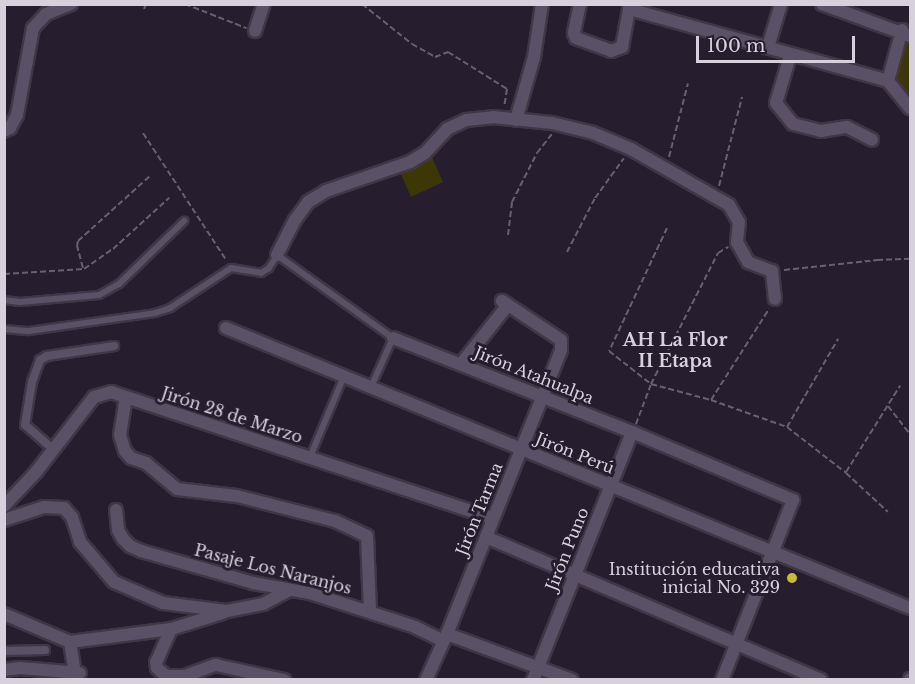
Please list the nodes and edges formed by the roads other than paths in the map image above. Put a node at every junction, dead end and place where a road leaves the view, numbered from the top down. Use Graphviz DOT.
graph roads {
  1 [pos="71,4"];
  2 [pos="264,4"];
  3 [pos="542,4"];
  4 [pos="580,4"];
  5 [pos="781,4"];
  6 [pos="822,4"];
  7 [pos="630,7"];
  8 [pos="255,31"];
  9 [pos="906,33"];
  10 [pos="768,47"];
  11 [pos="790,56"];
  12 [pos="888,81"];
  13 [pos="910,108"];
  14 [pos="516,120"];
  15 [pos="4,131"];
  16 [pos="872,140"];
  17 [pos="184,221"];
  18 [pos="277,255"];
  19 [pos="775,298"];
  20 [pos="4,300"];
  21 [pos="226,328"];
  22 [pos="4,329"];
  23 [pos="393,338"];
  24 [pos="114,346"];
  25 [pos="461,364"];
  26 [pos="344,376"];
  27 [pos="371,387"];
  28 [pos="543,396"];
  29 [pos="126,397"];
  30 [pos="632,432"];
  31 [pos="521,449"];
  32 [pos="54,450"];
  33 [pos="310,458"];
  34 [pos="611,486"];
  35 [pos="4,506"];
  36 [pos="116,510"];
  37 [pos="493,518"];
  38 [pos="4,520"];
  39 [pos="486,537"];
  40 [pos="772,552"];
  41 [pos="575,574"];
  42 [pos="289,590"];
  43 [pos="910,608"];
  44 [pos="226,611"];
  45 [pos="370,611"];
  46 [pos="4,614"];
  47 [pos="171,629"];
  48 [pos="446,637"];
  49 [pos="70,642"];
  50 [pos="737,642"];
  51 [pos="45,650"];
  52 [pos="4,651"];
  53 [pos="4,669"];
  54 [pos="535,674"];
  55 [pos="174,678"];
  56 [pos="284,680"];
  57 [pos="426,680"];
  58 [pos="572,680"];
  59 [pos="722,680"];
  60 [pos="821,680"];
  1 -- 15 [label="street"];
  2 -- 8 [label="street"];
  3 -- 14 [label="street"];
  4 -- 7 [label="street"];
  5 -- 10 [label="street"];
  6 -- 9 [label="street"];
  7 -- 10 [label="street"];
  9 -- 12 [label="street"];
  10 -- 11 [label="street"];
  11 -- 12 [label="street"];
  11 -- 16 [label="street"];
  12 -- 13 [label="street"];
  14 -- 18 [label="street"];
  14 -- 19 [label="street"];
  17 -- 20 [label="lane"];
  18 -- 22 [label="lane"];
  18 -- 23 [label="lane, Jirón Atahualpa"];
  21 -- 26 [label="street, Jirón Perú"];
  23 -- 25 [label="street, Jirón Atahualpa"];
  23 -- 27 [label="lane"];
  24 -- 32 [label="street"];
  25 -- 28 [label="street, Jirón Atahualpa"];
  25 -- 28 [label="street, Jirón Tarma"];
  26 -- 27 [label="street, Jirón Perú"];
  26 -- 33 [label="lane"];
  27 -- 31 [label="street, Jirón Perú"];
  28 -- 30 [label="street, Jirón Atahualpa"];
  28 -- 31 [label="street, Jirón Tarma"];
  29 -- 32 [label="street, Jirón 28 de Marzo"];
  29 -- 33 [label="street, Jirón 28 de Marzo"];
  29 -- 45 [label="street"];
  30 -- 34 [label="street, Jirón Puno"];
  30 -- 40 [label="street, Jirón Atahualpa"];
  31 -- 34 [label="street, Jirón Perú"];
  31 -- 37 [label="street, Jirón Tarma"];
  32 -- 35 [label="street, Jirón 28 de Marzo"];
  33 -- 37 [label="street, Jirón 28 de Marzo"];
  34 -- 40 [label="street, Jirón Perú"];
  34 -- 41 [label="street, Jirón Puno"];
  36 -- 42 [label="street, Pasaje Los Naranjos"];
  37 -- 39 [label="street, Jirón Tarma"];
  38 -- 44 [label="street"];
  39 -- 41 [label="street"];
  39 -- 48 [label="street, Jirón Tarma"];
  40 -- 43 [label="street, Jirón Perú"];
  40 -- 50 [label="street"];
  41 -- 50 [label="street"];
  41 -- 54 [label="street, Jirón Puno"];
  42 -- 44 [label="street"];
  42 -- 45 [label="street, Pasaje Los Naranjos"];
  44 -- 47 [label="street"];
  45 -- 48 [label="street, Pasaje Los Naranjos"];
  46 -- 49 [label="street"];
  47 -- 49 [label="street"];
  47 -- 55 [label="street"];
  48 -- 54 [label="street, Pasaje Los Naranjos"];
  48 -- 57 [label="street, Jirón Tarma"];
  49 -- 53 [label="street"];
  50 -- 59 [label="street"];
  50 -- 60 [label="street"];
  51 -- 52 [label="street"];
  54 -- 58 [label="street, Pasaje Los Naranjos"];
  55 -- 56 [label="street"];
}
